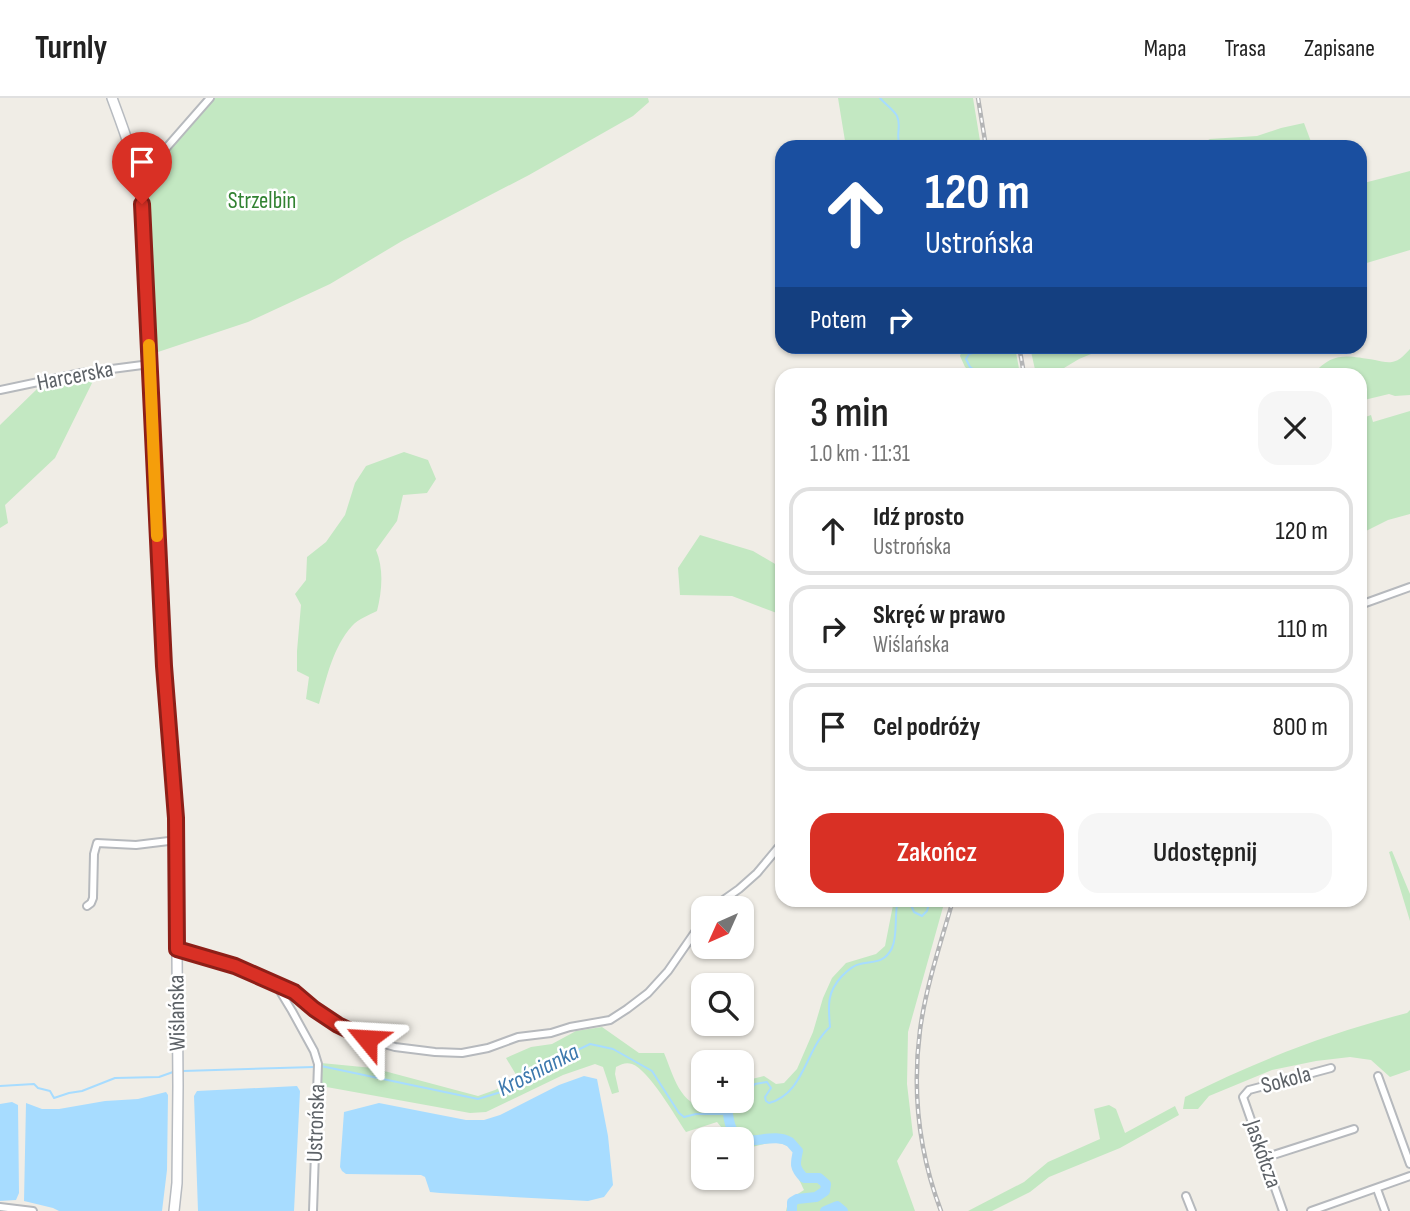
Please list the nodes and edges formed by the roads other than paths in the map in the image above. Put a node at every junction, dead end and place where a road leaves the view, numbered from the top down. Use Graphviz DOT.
graph roads {
  1 [pos="112,98"];
  2 [pos="210,98"];
  3 [pos="140,182"];
  4 [pos="150,364"];
  5 [pos="0,390"];
  6 [pos="1410,587"];
  7 [pos="1367,602"];
  8 [pos="177,840"];
  9 [pos="775,851"];
  10 [pos="729,896"];
  11 [pos="87,906"];
  12 [pos="691,938"];
  13 [pos="177,949"];
  14 [pos="275,983"];
  15 [pos="1331,1068"];
  16 [pos="1378,1076"];
  17 [pos="1243,1097"];
  18 [pos="1354,1129"];
  19 [pos="1264,1158"];
  20 [pos="1410,1164"];
  21 [pos="1410,1176"];
  22 [pos="1377,1189"];
  23 [pos="1186,1196"];
  24 [pos="0,1207"];
  25 [pos="33,1211"];
  26 [pos="174,1211"];
  27 [pos="313,1211"];
  28 [pos="1192,1211"];
  29 [pos="1283,1211"];
  30 [pos="1311,1211"];
  31 [pos="1385,1211"];
  1 -- 3 [label="street, Wiślańska"];
  2 -- 3 [label="street"];
  3 -- 4 [label="street, Wiślańska"];
  4 -- 5 [label="street, Harcerska"];
  4 -- 8 [label="street, Wiślańska"];
  6 -- 7 [label="street"];
  8 -- 11 [label="street"];
  8 -- 13 [label="street, Wiślańska"];
  9 -- 10 [label="street"];
  12 -- 14 [label="street"];
  13 -- 14 [label="street"];
  13 -- 26 [label="street, Wiślańska"];
  14 -- 27 [label="street, Ustrońska"];
  15 -- 17 [label="street, Sokola"];
  16 -- 20 [label="street"];
  17 -- 19 [label="street, Jaskółcza"];
  18 -- 19 [label="street"];
  19 -- 29 [label="street, Jaskółcza"];
  21 -- 22 [label="street"];
  22 -- 30 [label="street"];
  22 -- 31 [label="street"];
  23 -- 28 [label="street"];
  24 -- 25 [label="street"];
}
